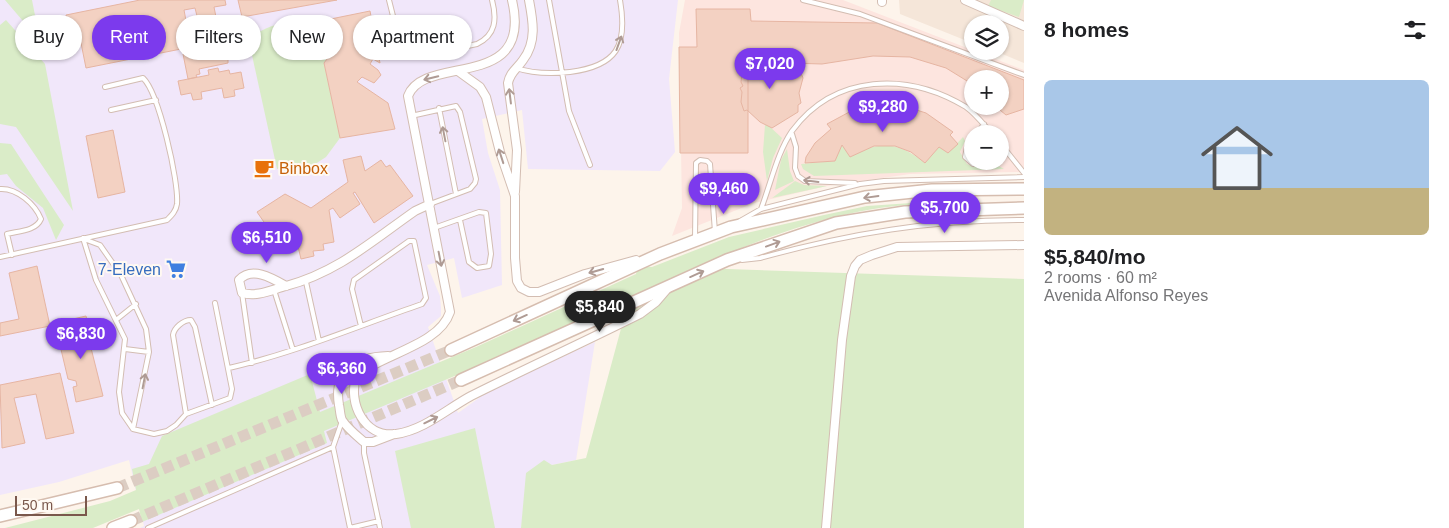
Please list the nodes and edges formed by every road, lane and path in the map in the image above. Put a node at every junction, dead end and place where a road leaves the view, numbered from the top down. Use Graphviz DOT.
graph roads {
  1 [pos="390,0"];
  2 [pos="492,0"];
  3 [pos="512,0"];
  4 [pos="530,0"];
  5 [pos="549,0"];
  6 [pos="620,0"];
  7 [pos="803,0"];
  8 [pos="965,0"];
  9 [pos="1024,26"];
  10 [pos="515,68"];
  11 [pos="458,72"];
  12 [pos="562,73"];
  13 [pos="1024,74"];
  14 [pos="105,87"];
  15 [pos="156,100"];
  16 [pos="439,108"];
  17 [pos="112,110"];
  18 [pos="411,116"];
  19 [pos="984,124"];
  20 [pos="792,133"];
  21 [pos="1009,154"];
  22 [pos="590,165"];
  23 [pos="1024,175"];
  24 [pos="860,184"];
  25 [pos="0,189"];
  26 [pos="1024,189"];
  27 [pos="456,194"];
  28 [pos="515,196"];
  29 [pos="430,204"];
  30 [pos="1024,208"];
  31 [pos="762,209"];
  32 [pos="460,220"];
  33 [pos="1024,220"];
  34 [pos="731,227"];
  35 [pos="434,228"];
  36 [pos="715,232"];
  37 [pos="7,234"];
  38 [pos="0,235"];
  39 [pos="82,238"];
  40 [pos="695,240"];
  41 [pos="1024,245"];
  42 [pos="660,254"];
  43 [pos="12,255"];
  44 [pos="0,257"];
  45 [pos="728,260"];
  46 [pos="306,282"];
  47 [pos="286,286"];
  48 [pos="669,287"];
  49 [pos="274,290"];
  50 [pos="242,293"];
  51 [pos="215,302"];
  52 [pos="136,304"];
  53 [pos="116,320"];
  54 [pos="361,326"];
  55 [pos="318,341"];
  56 [pos="125,349"];
  57 [pos="293,350"];
  58 [pos="451,350"];
  59 [pos="149,352"];
  60 [pos="390,356"];
  61 [pos="252,363"];
  62 [pos="229,368"];
  63 [pos="461,380"];
  64 [pos="212,405"];
  65 [pos="186,414"];
  66 [pos="343,420"];
  67 [pos="133,429"];
  68 [pos="394,434"];
  69 [pos="364,442"];
  70 [pos="333,447"];
  71 [pos="117,488"];
  72 [pos="0,516"];
  73 [pos="131,521"];
  74 [pos="379,521"];
  75 [pos="113,528"];
  76 [pos="148,528"];
  77 [pos="350,528"];
  78 [pos="380,528"];
  79 [pos="826,528"];
  1 -- 2 [label="lane"];
  3 -- 11 [label="street"];
  4 -- 10 [label="street"];
  5 -- 12 [label="lane"];
  12 -- 6 [label="lane, one-way"];
  7 -- 13 [label="lane"];
  8 -- 9 [label="street"];
  10 -- 12 [label="lane"];
  28 -- 10 [label="street, one-way"];
  11 -- 18 [label="street, one-way"];
  28 -- 11 [label="street, one-way"];
  12 -- 22 [label="lane"];
  14 -- 15 [label="lane"];
  15 -- 17 [label="lane"];
  15 -- 39 [label="lane"];
  16 -- 18 [label="lane"];
  27 -- 16 [label="lane, one-way"];
  16 -- 27 [label="lane"];
  18 -- 29 [label="street"];
  19 -- 20 [label="lane"];
  24 -- 20 [label="lane, one-way"];
  20 -- 31 [label="lane"];
  21 -- 23 [label="lane"];
  23 -- 24 [label="lane"];
  24 -- 31 [label="lane"];
  25 -- 37 [label="lane"];
  26 -- 34 [label="main road, one-way"];
  27 -- 29 [label="lane"];
  42 -- 28 [label="street, one-way"];
  29 -- 35 [label="street"];
  29 -- 46 [label="street"];
  45 -- 30 [label="main road, one-way"];
  31 -- 34 [label="lane"];
  32 -- 32 [label="lane"];
  32 -- 35 [label="lane"];
  33 -- 45 [label="lane"];
  34 -- 36 [label="main road"];
  35 -- 60 [label="street, one-way"];
  36 -- 40 [label="main road"];
  36 -- 40 [label="lane"];
  37 -- 38 [label="lane"];
  37 -- 43 [label="lane"];
  39 -- 43 [label="lane"];
  39 -- 52 [label="lane"];
  39 -- 53 [label="lane"];
  40 -- 42 [label="main road"];
  41 -- 79 [label="street"];
  42 -- 58 [label="main road, one-way"];
  43 -- 44 [label="lane"];
  48 -- 45 [label="main road, one-way"];
  46 -- 47 [label="street"];
  46 -- 55 [label="lane"];
  47 -- 49 [label="street"];
  47 -- 50 [label="street"];
  48 -- 63 [label="main road"];
  68 -- 48 [label="street, one-way"];
  49 -- 50 [label="street"];
  49 -- 57 [label="lane"];
  50 -- 61 [label="lane"];
  51 -- 62 [label="lane"];
  52 -- 53 [label="lane"];
  52 -- 59 [label="lane"];
  53 -- 56 [label="lane"];
  54 -- 54 [label="lane"];
  54 -- 55 [label="lane"];
  55 -- 57 [label="lane"];
  56 -- 59 [label="lane"];
  56 -- 67 [label="lane"];
  57 -- 61 [label="lane"];
  67 -- 59 [label="lane, one-way"];
  60 -- 66 [label="street"];
  60 -- 68 [label="street"];
  61 -- 62 [label="lane"];
  62 -- 64 [label="lane"];
  64 -- 65 [label="lane"];
  64 -- 65 [label="lane"];
  65 -- 67 [label="lane"];
  66 -- 69 [label="street"];
  66 -- 70 [label="lane"];
  68 -- 69 [label="street"];
  69 -- 74 [label="lane"];
  70 -- 76 [label="lane"];
  70 -- 77 [label="lane"];
  71 -- 72 [label="main road"];
  73 -- 75 [label="main road"];
  74 -- 77 [label="lane"];
  74 -- 78 [label="lane"];
}
